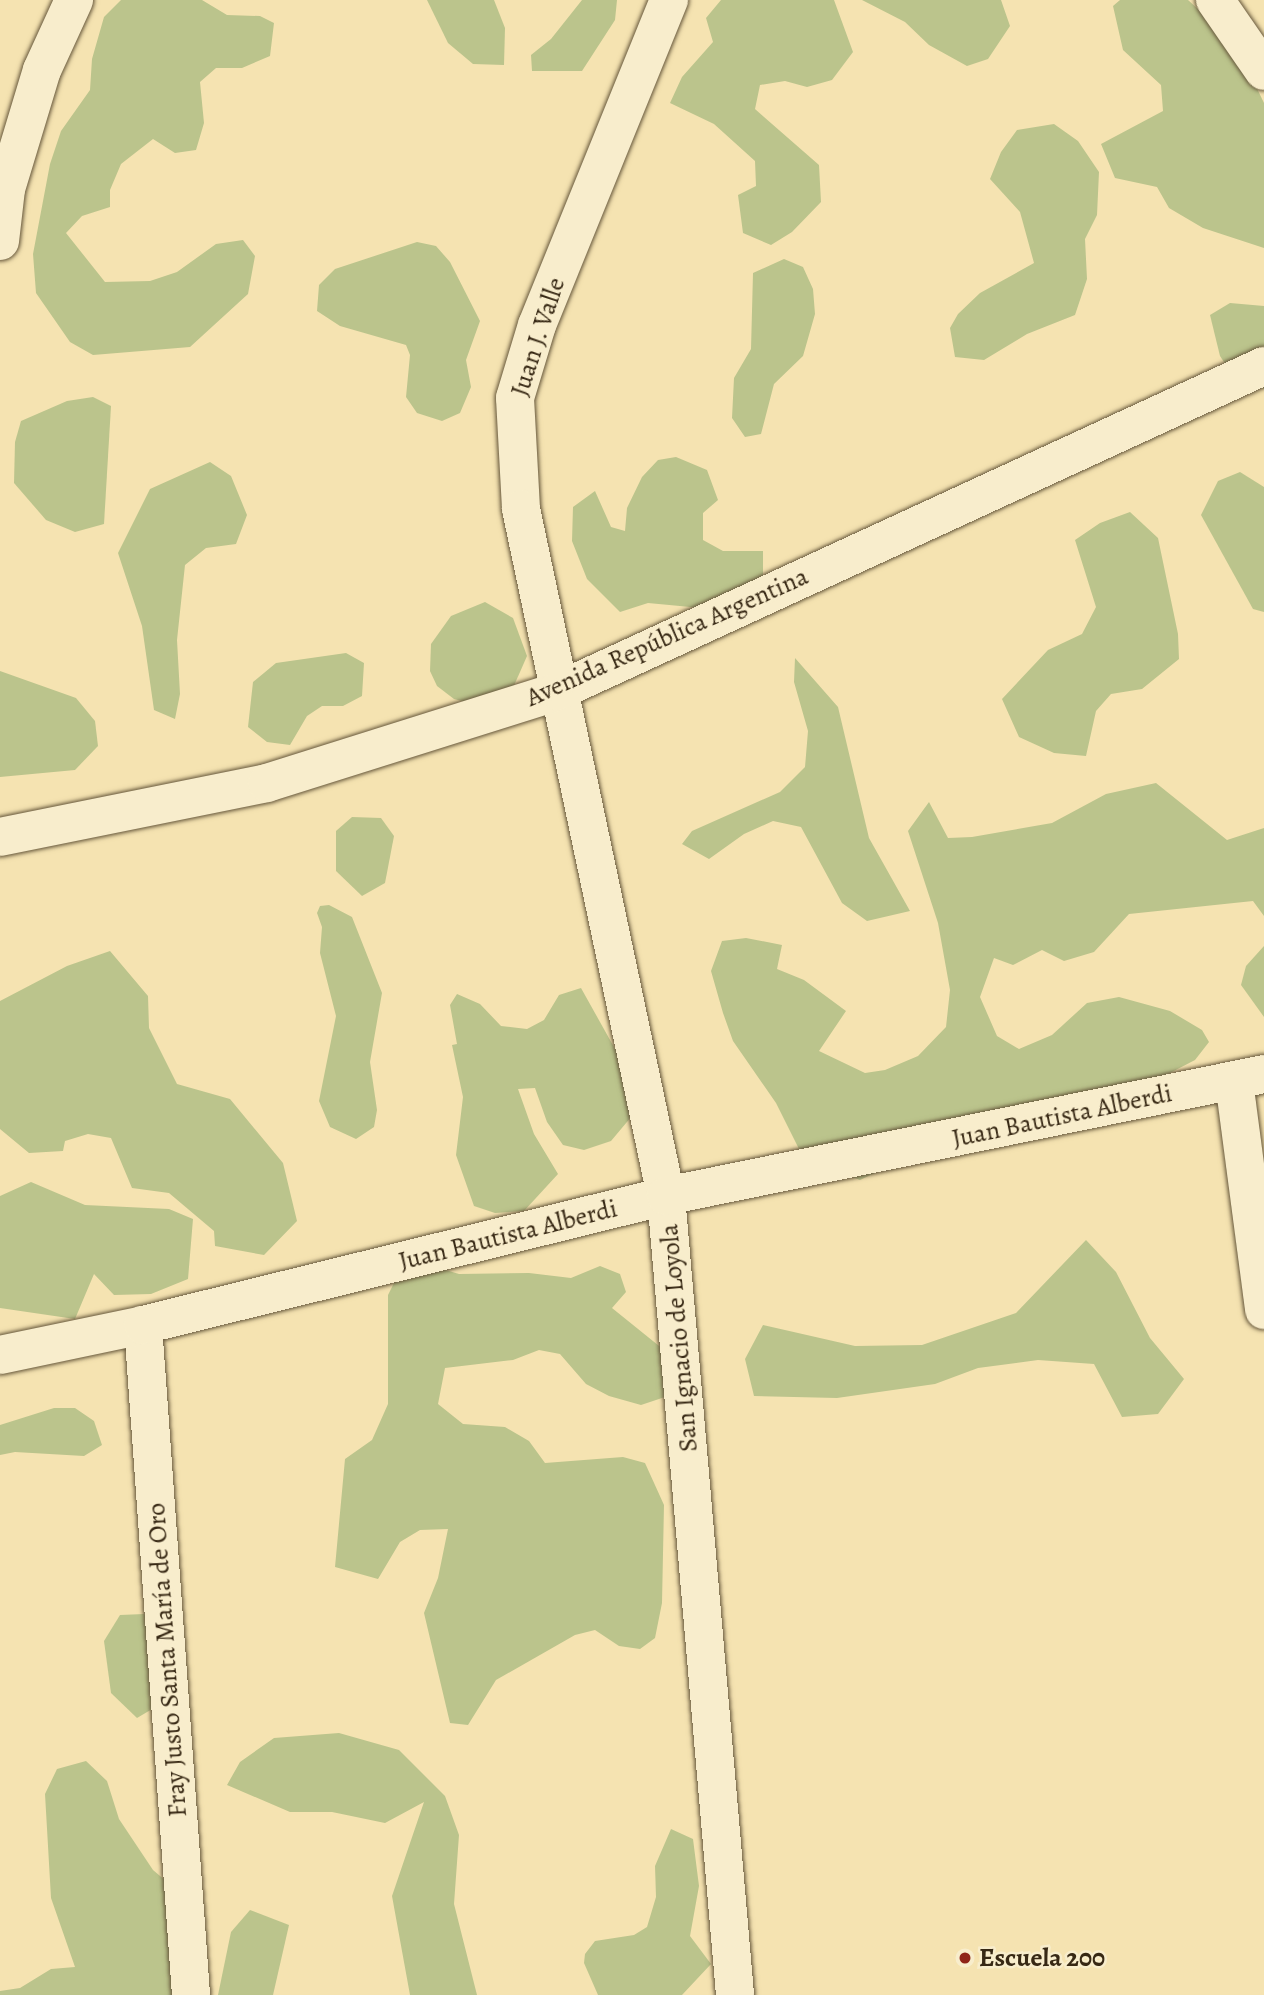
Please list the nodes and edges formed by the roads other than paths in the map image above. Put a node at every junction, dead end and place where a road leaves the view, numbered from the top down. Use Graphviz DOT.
graph roads {
  1 [pos="74,0"];
  2 [pos="669,0"];
  3 [pos="1215,0"];
  4 [pos="1264,71"];
  5 [pos="0,241"];
  6 [pos="1264,366"];
  7 [pos="558,691"];
  8 [pos="0,837"];
  9 [pos="1249,1077"];
  10 [pos="666,1196"];
  11 [pos="1264,1310"];
  12 [pos="143,1325"];
  13 [pos="0,1355"];
  14 [pos="191,1995"];
  15 [pos="735,1995"];
  1 -- 5 [label="street"];
  2 -- 7 [label="street, Juan J. Valle"];
  3 -- 4 [label="street"];
  6 -- 7 [label="street, Avenida República Argentina"];
  7 -- 8 [label="street, Avenida República Argentina"];
  7 -- 10 [label="street, San Ignacio de Loyola"];
  9 -- 10 [label="street, Juan Bautista Alberdi"];
  9 -- 11 [label="street"];
  10 -- 12 [label="street, Juan Bautista Alberdi"];
  10 -- 15 [label="street, San Ignacio de Loyola"];
  12 -- 13 [label="street, Juan Bautista Alberdi"];
  12 -- 14 [label="street, Fray Justo Santa María de Oro"];
}
